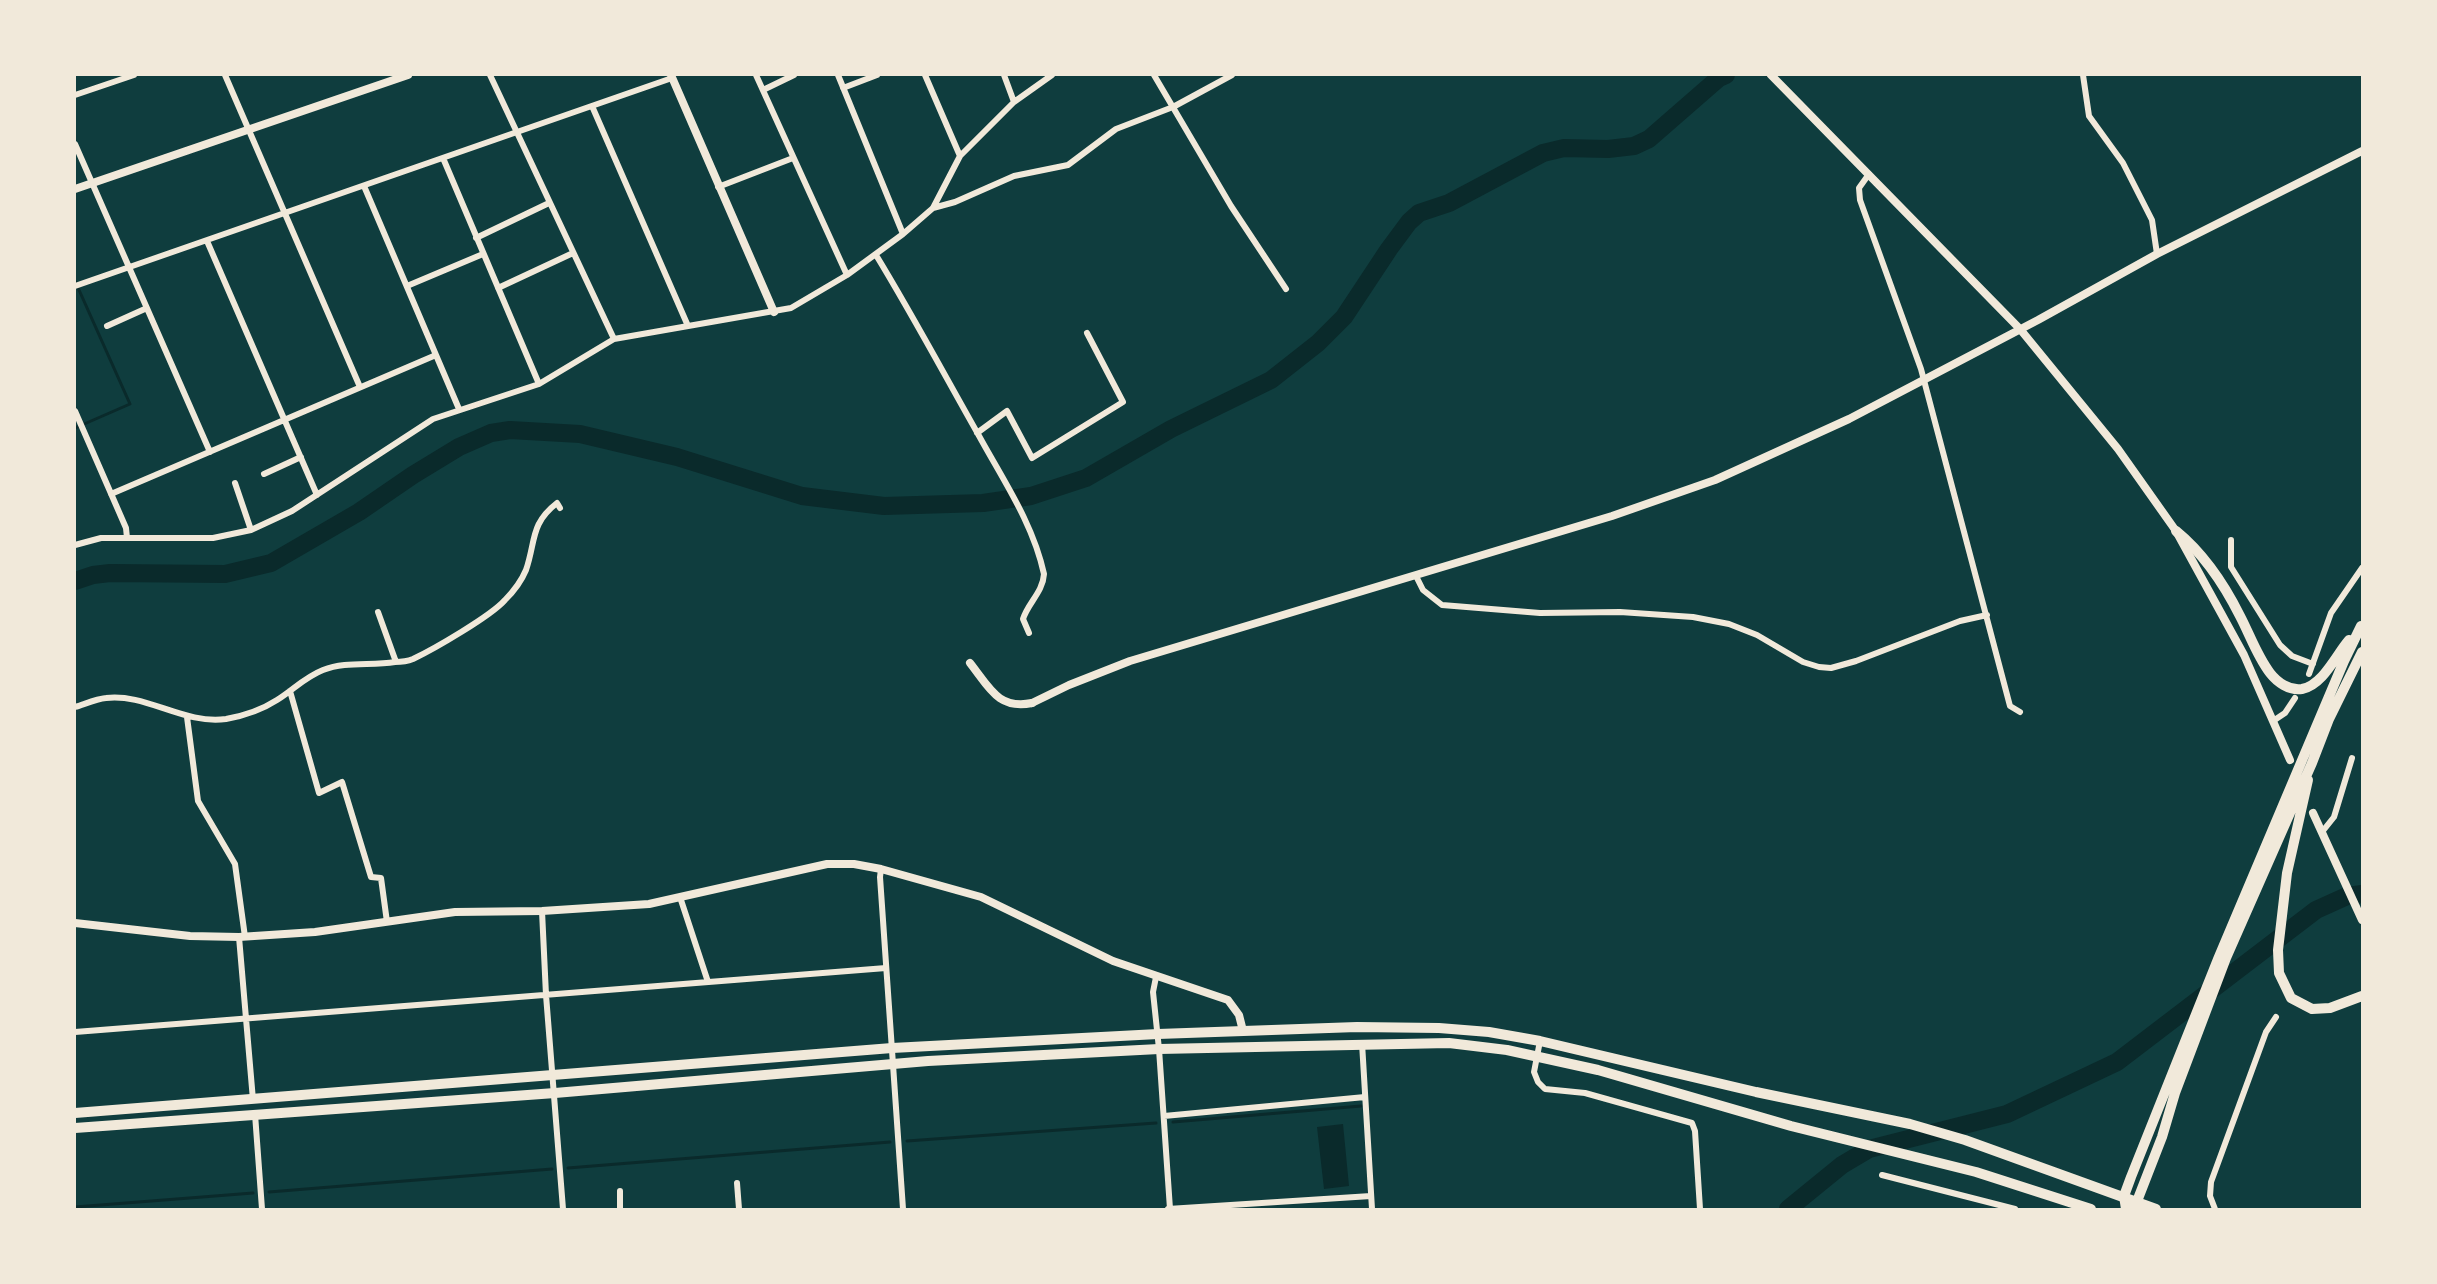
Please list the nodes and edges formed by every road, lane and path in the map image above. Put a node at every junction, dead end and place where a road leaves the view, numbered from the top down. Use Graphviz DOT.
graph roads {
  1 [pos="134,75"];
  2 [pos="225,75"];
  3 [pos="407,75"];
  4 [pos="490,75"];
  5 [pos="756,75"];
  6 [pos="794,75"];
  7 [pos="838,75"];
  8 [pos="877,75"];
  9 [pos="925,75"];
  10 [pos="1004,75"];
  11 [pos="1052,75"];
  12 [pos="1154,75"];
  13 [pos="1232,75"];
  14 [pos="1772,75"];
  15 [pos="2083,75"];
  16 [pos="671,77"];
  17 [pos="843,88"];
  18 [pos="763,90"];
  19 [pos="75,95"];
  20 [pos="1014,102"];
  21 [pos="592,106"];
  22 [pos="1173,107"];
  23 [pos="248,130"];
  24 [pos="515,132"];
  25 [pos="75,144"];
  26 [pos="2362,151"];
  27 [pos="960,156"];
  28 [pos="443,158"];
  29 [pos="794,158"];
  30 [pos="1869,174"];
  31 [pos="92,184"];
  32 [pos="364,186"];
  33 [pos="718,187"];
  34 [pos="75,189"];
  35 [pos="549,203"];
  36 [pos="933,208"];
  37 [pos="285,213"];
  38 [pos="903,234"];
  39 [pos="476,237"];
  40 [pos="207,241"];
  41 [pos="573,253"];
  42 [pos="483,254"];
  43 [pos="2157,254"];
  44 [pos="876,255"];
  45 [pos="129,267"];
  46 [pos="847,275"];
  47 [pos="75,286"];
  48 [pos="407,286"];
  49 [pos="498,288"];
  50 [pos="1286,289"];
  51 [pos="147,308"];
  52 [pos="774,312"];
  53 [pos="107,326"];
  54 [pos="688,326"];
  55 [pos="2020,329"];
  56 [pos="1087,333"];
  57 [pos="614,339"];
  58 [pos="436,355"];
  59 [pos="1923,380"];
  60 [pos="539,384"];
  61 [pos="360,387"];
  62 [pos="459,409"];
  63 [pos="75,411"];
  64 [pos="285,419"];
  65 [pos="977,433"];
  66 [pos="210,452"];
  67 [pos="301,458"];
  68 [pos="264,474"];
  69 [pos="235,483"];
  70 [pos="111,494"];
  71 [pos="316,495"];
  72 [pos="560,508"];
  73 [pos="251,530"];
  74 [pos="2176,531"];
  75 [pos="128,538"];
  76 [pos="2231,540"];
  77 [pos="75,545"];
  78 [pos="2362,568"];
  79 [pos="1416,576"];
  80 [pos="378,612"];
  81 [pos="1987,615"];
  82 [pos="2362,626"];
  83 [pos="1029,633"];
  84 [pos="2362,652"];
  85 [pos="396,662"];
  86 [pos="970,663"];
  87 [pos="2313,664"];
  88 [pos="2309,674"];
  89 [pos="290,691"];
  90 [pos="2295,698"];
  91 [pos="1032,703"];
  92 [pos="75,707"];
  93 [pos="2020,712"];
  94 [pos="187,717"];
  95 [pos="2273,721"];
  96 [pos="2352,758"];
  97 [pos="2290,760"];
  98 [pos="2312,763"];
  99 [pos="2313,813"];
  100 [pos="2322,832"];
  101 [pos="881,869"];
  102 [pos="680,897"];
  103 [pos="543,911"];
  104 [pos="2362,920"];
  105 [pos="387,922"];
  106 [pos="75,923"];
  107 [pos="242,937"];
  108 [pos="2222,959"];
  109 [pos="886,968"];
  110 [pos="1156,977"];
  111 [pos="708,982"];
  112 [pos="546,995"];
  113 [pos="2362,996"];
  114 [pos="2276,1017"];
  115 [pos="246,1018"];
  116 [pos="2196,1023"];
  117 [pos="1243,1031"];
  118 [pos="75,1032"];
  119 [pos="1158,1034"];
  120 [pos="1540,1041"];
  121 [pos="1362,1043"];
  122 [pos="892,1048"];
  123 [pos="1159,1049"];
  124 [pos="1537,1056"];
  125 [pos="894,1064"];
  126 [pos="553,1076"];
  127 [pos="555,1093"];
  128 [pos="1365,1097"];
  129 [pos="253,1100"];
  130 [pos="75,1113"];
  131 [pos="255,1114"];
  132 [pos="1164,1116"];
  133 [pos="75,1128"];
  134 [pos="1882,1175"];
  135 [pos="737,1183"];
  136 [pos="620,1191"];
  137 [pos="1371,1196"];
  138 [pos="2124,1196"];
  139 [pos="2136,1206"];
  140 [pos="262,1209"];
  141 [pos="563,1209"];
  142 [pos="620,1209"];
  143 [pos="739,1209"];
  144 [pos="903,1209"];
  145 [pos="1169,1209"];
  146 [pos="1372,1209"];
  147 [pos="1700,1209"];
  148 [pos="2015,1209"];
  149 [pos="2091,1209"];
  150 [pos="2126,1209"];
  151 [pos="2156,1209"];
  152 [pos="2215,1209"];
  1 -- 19 [label="street"];
  2 -- 23 [label="street"];
  3 -- 23 [label="main road"];
  4 -- 24 [label="street"];
  5 -- 18 [label="street"];
  6 -- 18 [label="street"];
  7 -- 17 [label="street"];
  8 -- 17 [label="street"];
  9 -- 27 [label="street"];
  10 -- 20 [label="street"];
  11 -- 20 [label="street"];
  12 -- 22 [label="street"];
  13 -- 22 [label="street"];
  14 -- 30 [label="main road"];
  15 -- 43 [label="street"];
  16 -- 21 [label="street"];
  16 -- 33 [label="street"];
  17 -- 38 [label="street"];
  18 -- 29 [label="street"];
  20 -- 27 [label="street"];
  21 -- 24 [label="street"];
  21 -- 54 [label="street"];
  22 -- 36 [label="street"];
  22 -- 50 [label="street"];
  23 -- 31 [label="main road"];
  23 -- 37 [label="street"];
  24 -- 28 [label="street"];
  24 -- 35 [label="street"];
  25 -- 31 [label="street"];
  26 -- 43 [label="main road"];
  27 -- 36 [label="street"];
  28 -- 32 [label="street"];
  28 -- 39 [label="street"];
  29 -- 33 [label="street"];
  29 -- 46 [label="street"];
  30 -- 55 [label="main road"];
  30 -- 59 [label="street"];
  31 -- 34 [label="main road"];
  31 -- 45 [label="street"];
  32 -- 37 [label="street"];
  32 -- 48 [label="street"];
  33 -- 52 [label="street"];
  35 -- 39 [label="street"];
  35 -- 41 [label="street"];
  36 -- 38 [label="street"];
  37 -- 40 [label="street"];
  37 -- 61 [label="street"];
  38 -- 44 [label="street"];
  39 -- 42 [label="street"];
  40 -- 45 [label="street"];
  40 -- 64 [label="street"];
  41 -- 49 [label="street"];
  41 -- 57 [label="street"];
  42 -- 48 [label="street"];
  42 -- 49 [label="street"];
  43 -- 55 [label="main road"];
  44 -- 46 [label="street"];
  44 -- 65 [label="street"];
  45 -- 47 [label="street"];
  45 -- 51 [label="street"];
  46 -- 52 [label="street"];
  48 -- 58 [label="street"];
  49 -- 60 [label="street"];
  51 -- 53 [label="street"];
  51 -- 66 [label="street"];
  52 -- 54 [label="street"];
  54 -- 57 [label="street"];
  55 -- 59 [label="main road"];
  55 -- 74 [label="street"];
  56 -- 65 [label="street"];
  57 -- 60 [label="street"];
  58 -- 61 [label="street"];
  58 -- 62 [label="street"];
  59 -- 79 [label="main road"];
  59 -- 81 [label="street"];
  60 -- 62 [label="street"];
  61 -- 64 [label="street"];
  62 -- 71 [label="street"];
  63 -- 70 [label="street"];
  64 -- 66 [label="street"];
  64 -- 67 [label="street"];
  65 -- 83 [label="street"];
  66 -- 70 [label="street"];
  67 -- 68 [label="street"];
  67 -- 71 [label="street"];
  69 -- 73 [label="street"];
  70 -- 75 [label="street"];
  71 -- 73 [label="street"];
  72 -- 85 [label="street"];
  73 -- 75 [label="street"];
  74 -- 82 [label="highway"];
  74 -- 95 [label="street"];
  75 -- 77 [label="street"];
  76 -- 87 [label="street"];
  78 -- 87 [label="street"];
  79 -- 81 [label="street"];
  79 -- 91 [label="main road"];
  80 -- 85 [label="street"];
  81 -- 93 [label="street"];
  82 -- 108 [label="highway"];
  84 -- 98 [label="highway"];
  85 -- 89 [label="street"];
  86 -- 91 [label="street"];
  87 -- 88 [label="street"];
  89 -- 94 [label="street"];
  89 -- 105 [label="street"];
  90 -- 95 [label="street"];
  92 -- 94 [label="street"];
  94 -- 107 [label="street"];
  95 -- 97 [label="street"];
  96 -- 100 [label="street"];
  98 -- 108 [label="highway"];
  98 -- 113 [label="highway"];
  99 -- 100 [label="street"];
  100 -- 104 [label="street"];
  101 -- 102 [label="street"];
  101 -- 109 [label="street"];
  101 -- 110 [label="street"];
  102 -- 103 [label="street"];
  102 -- 111 [label="street"];
  103 -- 105 [label="street"];
  103 -- 112 [label="street"];
  105 -- 107 [label="street"];
  106 -- 107 [label="street"];
  107 -- 115 [label="street"];
  108 -- 116 [label="highway"];
  109 -- 111 [label="street"];
  109 -- 122 [label="street"];
  110 -- 117 [label="street"];
  110 -- 119 [label="street"];
  111 -- 112 [label="street"];
  112 -- 115 [label="street"];
  112 -- 126 [label="street"];
  114 -- 152 [label="street"];
  115 -- 118 [label="street"];
  115 -- 129 [label="street"];
  116 -- 138 [label="highway"];
  116 -- 139 [label="highway"];
  117 -- 119 [label="highway"];
  117 -- 120 [label="highway"];
  119 -- 122 [label="highway"];
  119 -- 123 [label="street"];
  120 -- 124 [label="street"];
  120 -- 138 [label="highway"];
  121 -- 123 [label="highway"];
  121 -- 124 [label="highway"];
  121 -- 128 [label="street"];
  122 -- 125 [label="street"];
  122 -- 126 [label="highway"];
  123 -- 125 [label="highway"];
  123 -- 132 [label="street"];
  124 -- 147 [label="street"];
  124 -- 149 [label="highway"];
  125 -- 127 [label="highway"];
  125 -- 144 [label="street"];
  126 -- 127 [label="street"];
  126 -- 129 [label="highway"];
  127 -- 131 [label="highway"];
  127 -- 141 [label="street"];
  128 -- 132 [label="street"];
  128 -- 137 [label="street"];
  129 -- 130 [label="highway"];
  131 -- 133 [label="highway"];
  131 -- 140 [label="street"];
  132 -- 145 [label="street"];
  134 -- 148 [label="street"];
  135 -- 143 [label="street"];
  136 -- 142 [label="street"];
  137 -- 145 [label="street"];
  137 -- 146 [label="street"];
  138 -- 139 [label="highway"];
  138 -- 150 [label="highway"];
  139 -- 151 [label="highway"];
}
